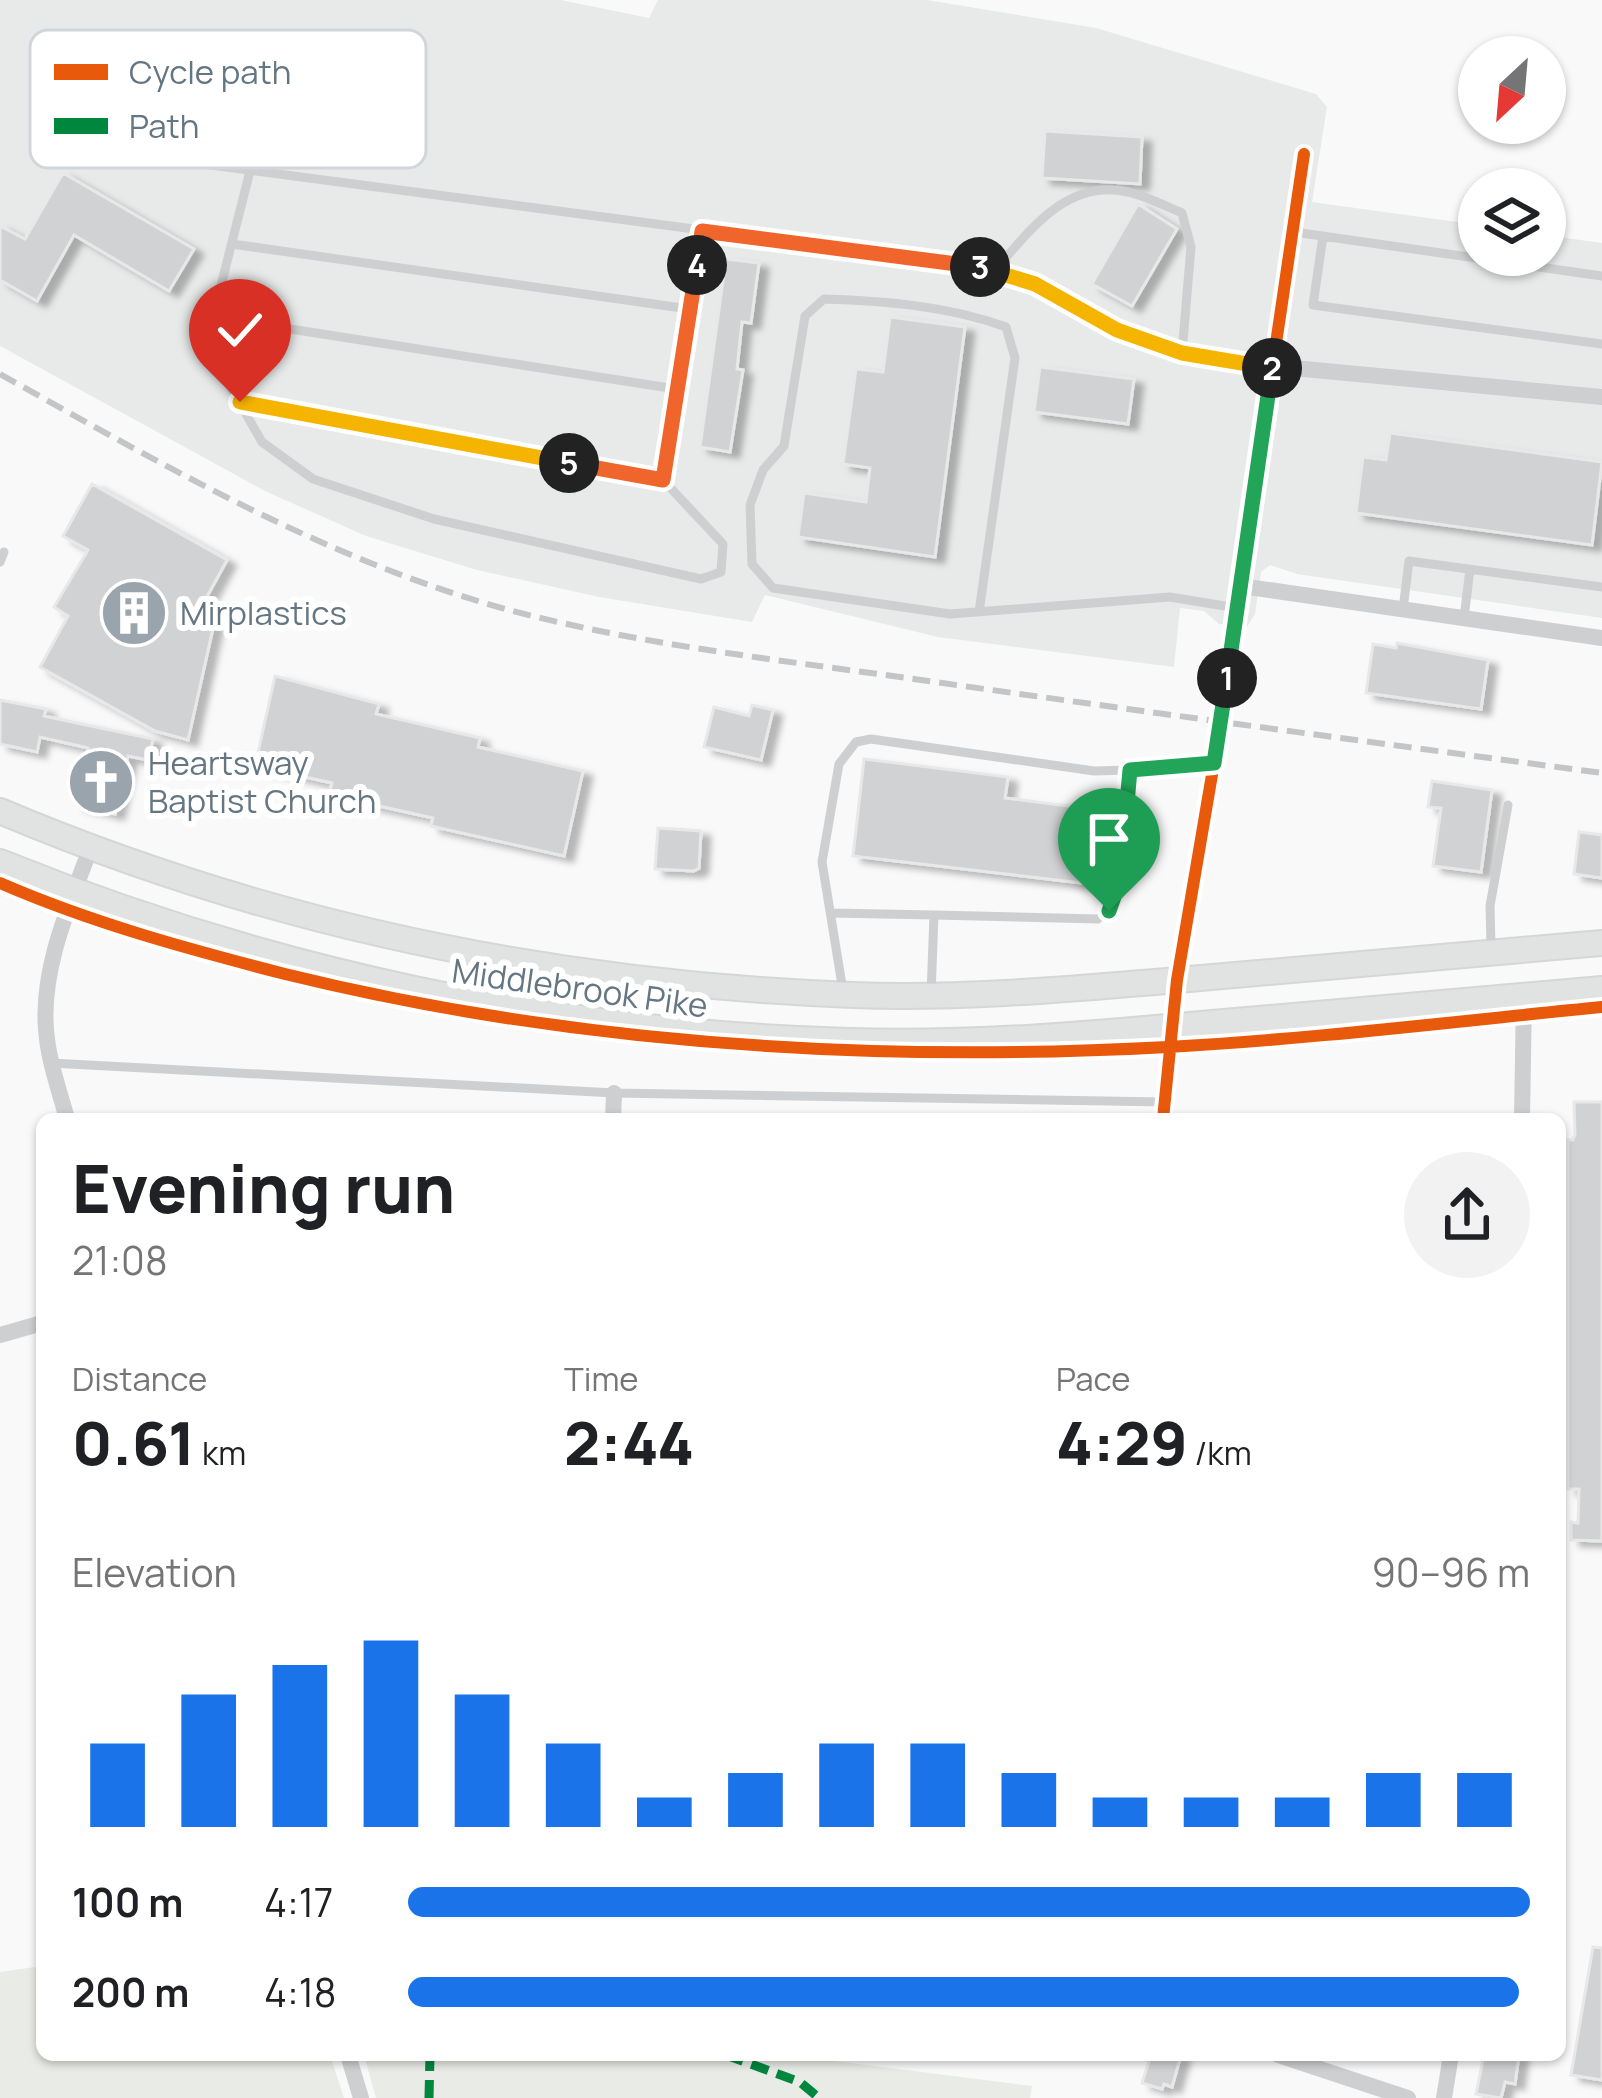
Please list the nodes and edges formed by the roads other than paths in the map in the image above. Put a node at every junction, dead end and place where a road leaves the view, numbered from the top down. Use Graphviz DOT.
graph roads {
  1 [pos="1304,154"];
  2 [pos="228,168"];
  3 [pos="250,171"];
  4 [pos="702,231"];
  5 [pos="1294,232"];
  6 [pos="1323,236"];
  7 [pos="232,244"];
  8 [pos="996,269"];
  9 [pos="1602,276"];
  10 [pos="689,309"];
  11 [pos="214,317"];
  12 [pos="1602,344"];
  13 [pos="1182,353"];
  14 [pos="1272,366"];
  15 [pos="676,389"];
  16 [pos="1602,397"];
  17 [pos="240,402"];
  18 [pos="663,480"];
  19 [pos="1470,569"];
  20 [pos="1240,586"];
  21 [pos="1602,586"];
  22 [pos="1237,608"];
  23 [pos="1403,610"];
  24 [pos="979,612"];
  25 [pos="1464,618"];
  26 [pos="1602,638"];
  27 [pos="1214,763"];
  28 [pos="1130,770"];
  29 [pos="1508,805"];
  30 [pos="0,811"];
  31 [pos="91,849"];
  32 [pos="0,862"];
  33 [pos="74,892"];
  34 [pos="831,914"];
  35 [pos="934,915"];
  36 [pos="1602,943"];
  37 [pos="1491,953"];
  38 [pos="616,978"];
  39 [pos="1177,980"];
  40 [pos="1602,989"];
  41 [pos="843,994"];
  42 [pos="931,995"];
  43 [pos="1525,996"];
  44 [pos="612,1024"];
  45 [pos="1172,1027"];
  46 [pos="51,1063"];
  47 [pos="614,1093"];
  48 [pos="1163,1110"];
  49 [pos="65,1113"];
  50 [pos="613,1113"];
  51 [pos="1522,1113"];
  52 [pos="36,1325"];
  53 [pos="0,1335"];
  54 [pos="350,2061"];
  55 [pos="1296,2061"];
  56 [pos="1450,2061"];
  57 [pos="361,2098"];
  58 [pos="1408,2098"];
  59 [pos="1444,2098"];
  1 -- 5 [label="street"];
  2 -- 3 [label="lane"];
  3 -- 4 [label="lane"];
  3 -- 7 [label="lane"];
  4 -- 8 [label="lane"];
  4 -- 10 [label="lane"];
  5 -- 6 [label="lane"];
  5 -- 14 [label="street"];
  6 -- 9 [label="lane"];
  6 -- 12 [label="lane"];
  7 -- 10 [label="lane"];
  7 -- 11 [label="lane"];
  8 -- 13 [label="lane"];
  8 -- 13 [label="lane"];
  10 -- 15 [label="lane"];
  11 -- 15 [label="lane"];
  11 -- 17 [label="lane"];
  13 -- 14 [label="lane"];
  14 -- 16 [label="street"];
  14 -- 20 [label="street"];
  15 -- 18 [label="lane"];
  17 -- 18 [label="lane"];
  17 -- 18 [label="lane"];
  19 -- 21 [label="lane"];
  19 -- 23 [label="lane"];
  19 -- 25 [label="lane"];
  20 -- 22 [label="street"];
  20 -- 23 [label="street"];
  22 -- 24 [label="lane"];
  22 -- 27 [label="street"];
  23 -- 25 [label="street"];
  24 -- 24 [label="lane"];
  25 -- 26 [label="street"];
  27 -- 28 [label="lane"];
  27 -- 39 [label="street"];
  28 -- 34 [label="lane"];
  28 -- 35 [label="lane"];
  29 -- 37 [label="lane"];
  30 -- 31 [label="main road, Middlebrook Pike"];
  31 -- 33 [label="street"];
  31 -- 38 [label="main road, Middlebrook Pike"];
  32 -- 33 [label="main road, Middlebrook Pike"];
  33 -- 44 [label="main road, Middlebrook Pike"];
  33 -- 46 [label="street"];
  34 -- 35 [label="lane"];
  34 -- 41 [label="lane"];
  35 -- 42 [label="lane"];
  36 -- 37 [label="main road, Middlebrook Pike"];
  37 -- 39 [label="main road, Middlebrook Pike"];
  38 -- 41 [label="main road, Middlebrook Pike"];
  38 -- 44 [label="main road"];
  39 -- 42 [label="main road, Middlebrook Pike"];
  39 -- 45 [label="street"];
  40 -- 43 [label="main road, Middlebrook Pike"];
  41 -- 42 [label="main road, Middlebrook Pike"];
  43 -- 45 [label="main road, Middlebrook Pike"];
  43 -- 51 [label="street"];
  44 -- 45 [label="main road, Middlebrook Pike"];
  45 -- 48 [label="street"];
  46 -- 47 [label="lane"];
  46 -- 49 [label="street"];
  47 -- 48 [label="lane"];
  47 -- 50 [label="street"];
  52 -- 53 [label="street"];
  54 -- 57 [label="street"];
  55 -- 58 [label="street"];
  56 -- 59 [label="street"];
}
